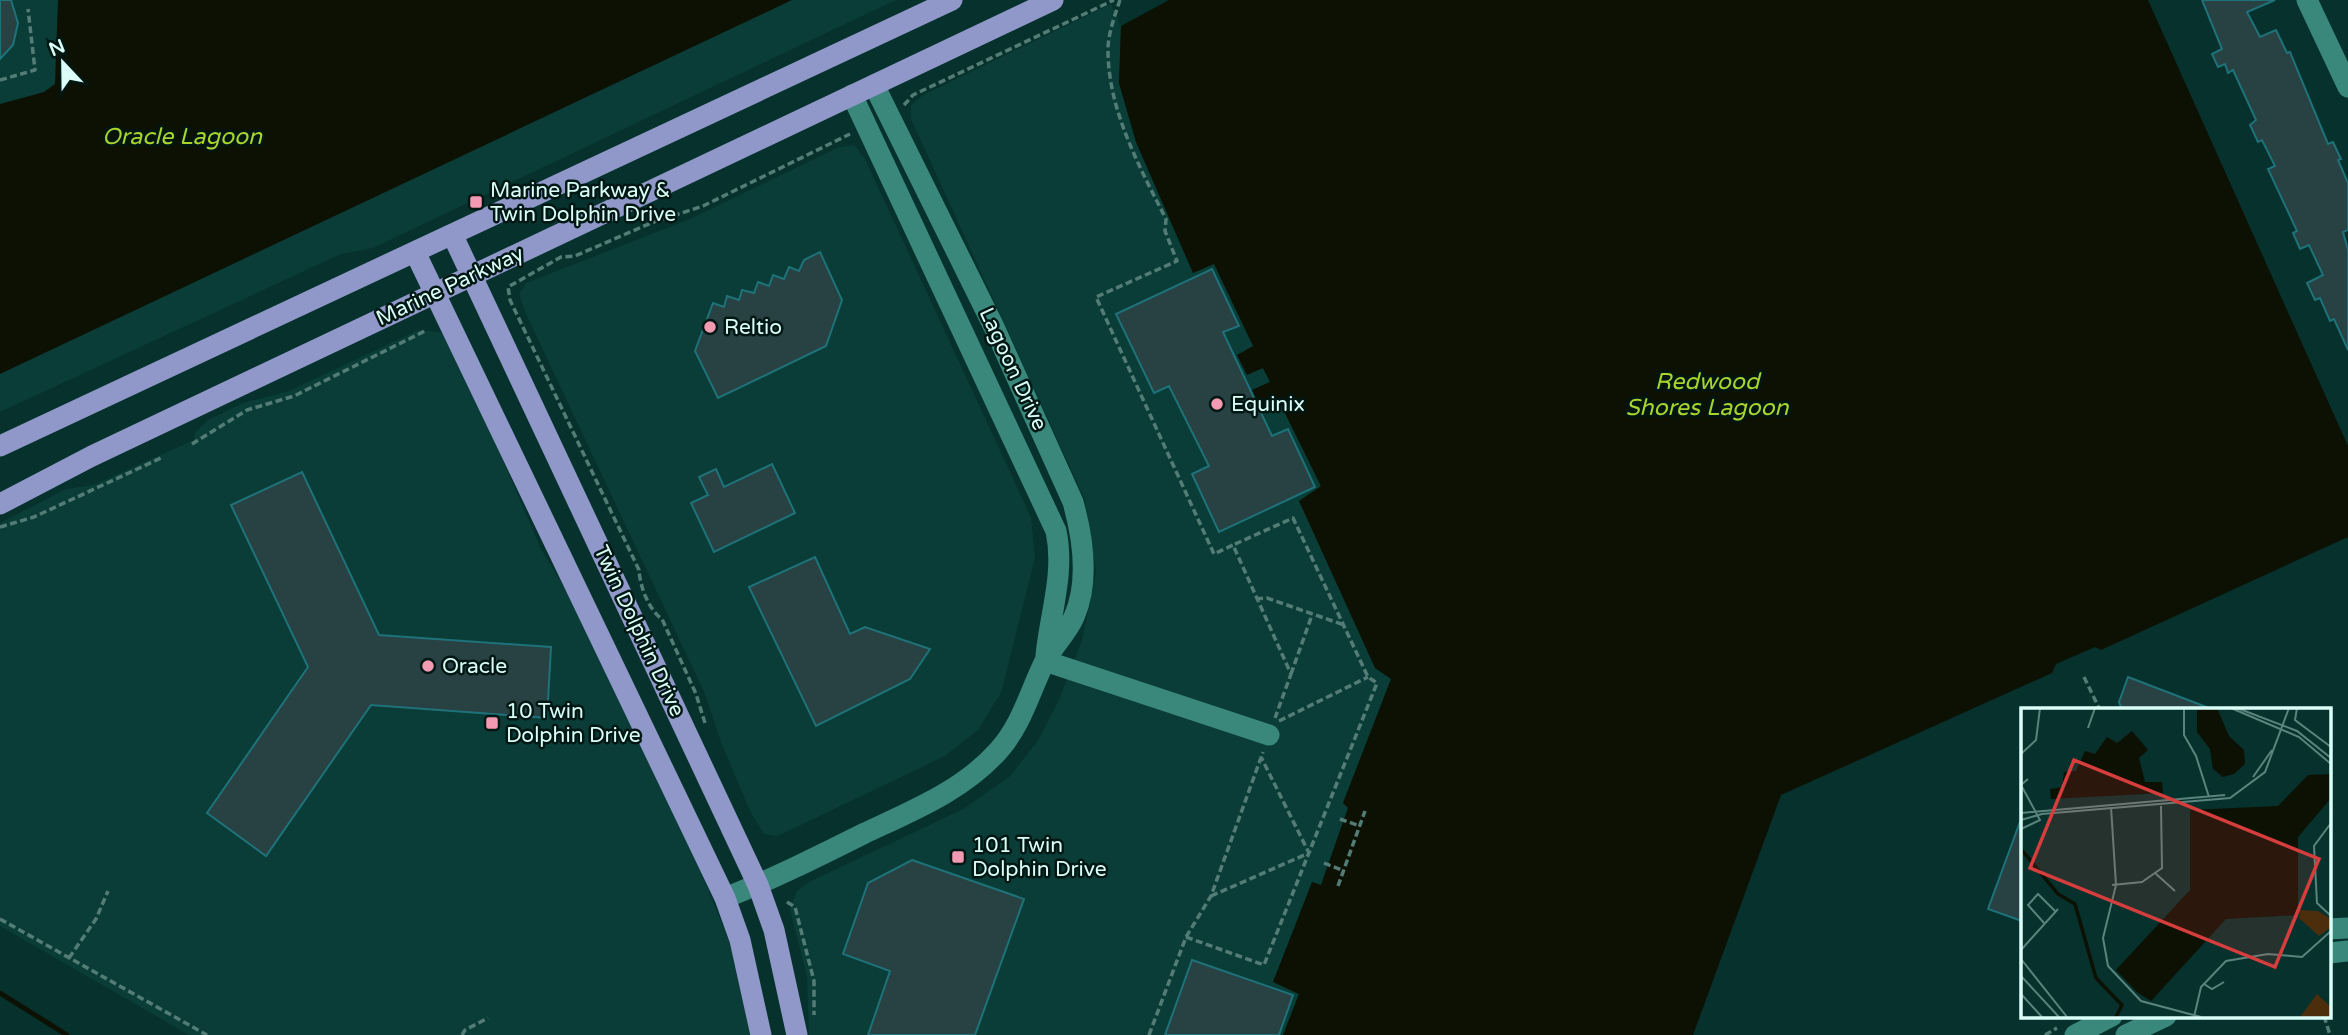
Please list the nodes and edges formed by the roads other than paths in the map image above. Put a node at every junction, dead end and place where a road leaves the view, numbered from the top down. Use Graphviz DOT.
graph roads {
  1 [pos="952,0"];
  2 [pos="1054,0"];
  3 [pos="2307,0"];
  4 [pos="874,85"];
  5 [pos="2348,87"];
  6 [pos="852,95"];
  7 [pos="453,236"];
  8 [pos="415,252"];
  9 [pos="472,276"];
  10 [pos="436,293"];
  11 [pos="0,446"];
  12 [pos="0,504"];
  13 [pos="1045,661"];
  14 [pos="1269,736"];
  15 [pos="758,885"];
  16 [pos="725,898"];
  17 [pos="2348,928"];
  18 [pos="2330,929"];
  19 [pos="2348,951"];
  20 [pos="2330,953"];
  21 [pos="2108,1018"];
  22 [pos="2162,1018"];
  23 [pos="761,1035"];
  24 [pos="797,1035"];
  25 [pos="2075,1035"];
  26 [pos="2126,1035"];
  1 -- 7 [label="main road, Marine Parkway"];
  2 -- 4 [label="main road, Marine Parkway"];
  3 -- 5 [label="street"];
  4 -- 6 [label="main road, Marine Parkway"];
  4 -- 13 [label="street, Lagoon Drive"];
  6 -- 9 [label="main road, Marine Parkway"];
  6 -- 13 [label="street, Lagoon Drive"];
  7 -- 8 [label="main road, Marine Parkway"];
  7 -- 9 [label="main road, Twin Dolphin Drive"];
  8 -- 10 [label="main road, Twin Dolphin Drive"];
  8 -- 11 [label="main road, Marine Parkway"];
  9 -- 10 [label="main road, Marine Parkway"];
  9 -- 15 [label="main road, Twin Dolphin Drive"];
  10 -- 12 [label="main road, Marine Parkway"];
  10 -- 16 [label="main road, Twin Dolphin Drive"];
  13 -- 14 [label="street"];
  13 -- 15 [label="street, Lagoon Drive"];
  15 -- 16 [label="street, Lagoon Drive"];
  15 -- 24 [label="main road, Twin Dolphin Drive"];
  16 -- 23 [label="main road, Twin Dolphin Drive"];
  17 -- 18 [label="street"];
  19 -- 20 [label="street"];
  21 -- 25 [label="street"];
  22 -- 26 [label="street"];
}
